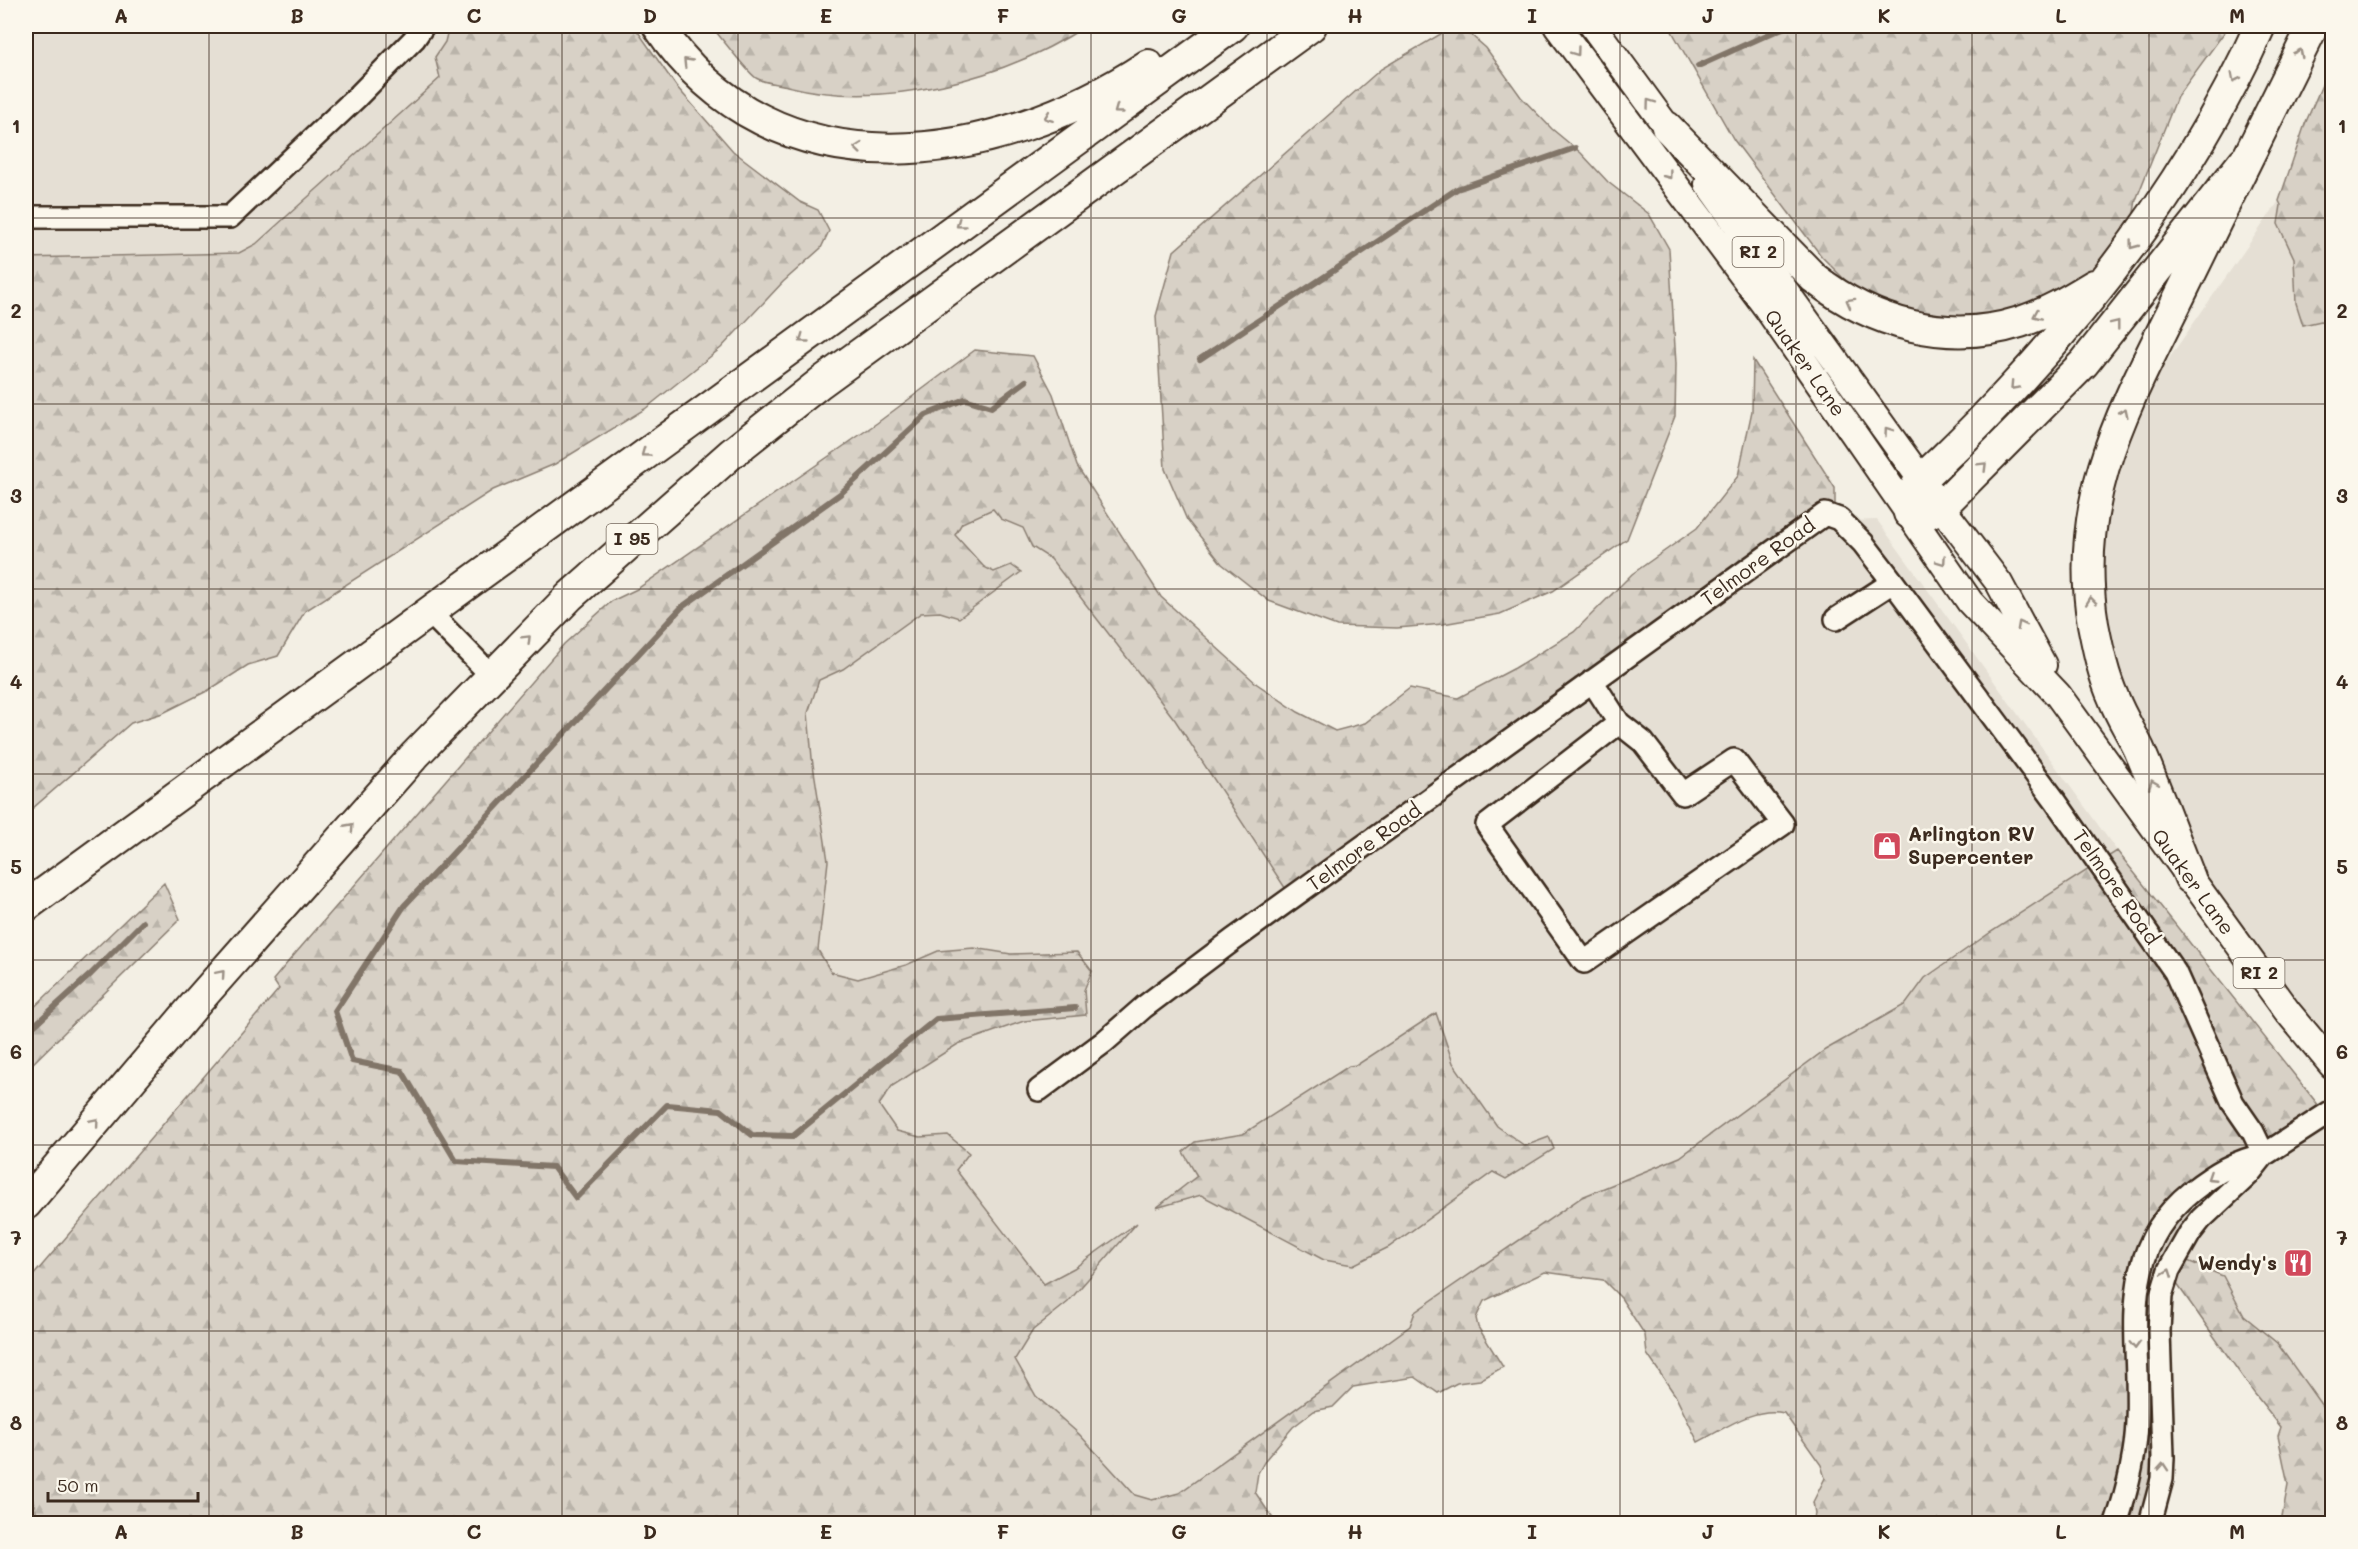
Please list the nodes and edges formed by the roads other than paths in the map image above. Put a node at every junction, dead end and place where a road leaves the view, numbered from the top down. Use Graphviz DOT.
graph roads {
  1 [pos="423,26"];
  2 [pos="658,26"];
  3 [pos="1208,26"];
  4 [pos="1233,26"];
  5 [pos="1311,26"];
  6 [pos="1557,26"];
  7 [pos="1593,26"];
  8 [pos="2260,26"];
  9 [pos="2313,26"];
  10 [pos="1667,127"];
  11 [pos="2244,161"];
  12 [pos="26,217"];
  13 [pos="2107,278"];
  14 [pos="1922,478"];
  15 [pos="1941,507"];
  16 [pos="1909,513"];
  17 [pos="1893,582"];
  18 [pos="428,611"];
  19 [pos="1836,619"];
  20 [pos="491,675"];
  21 [pos="1592,681"];
  22 [pos="2058,695"];
  23 [pos="1619,723"];
  24 [pos="2190,878"];
  25 [pos="26,906"];
  26 [pos="2332,1065"];
  27 [pos="1039,1090"];
  28 [pos="2332,1111"];
  29 [pos="2264,1155"];
  30 [pos="26,1204"];
  31 [pos="2115,1524"];
  32 [pos="2150,1524"];
  1 -- 12 [label="street"];
  3 -- 2 [label="highway, one-way"];
  4 -- 18 [label="highway, one-way"];
  20 -- 5 [label="highway, I 95, one-way"];
  6 -- 16 [label="main road, Quaker Lane / RI 2, one-way"];
  10 -- 7 [label="main road, Quaker Lane / RI 2, one-way"];
  8 -- 13 [label="highway, one-way"];
  11 -- 9 [label="highway, one-way"];
  13 -- 10 [label="highway, one-way"];
  14 -- 10 [label="main road, Quaker Lane / RI 2, one-way"];
  15 -- 11 [label="highway, one-way"];
  24 -- 11 [label="highway, one-way"];
  13 -- 14 [label="highway, one-way"];
  14 -- 15 [label="main road, Quaker Lane / RI 2"];
  14 -- 16 [label="highway"];
  15 -- 16 [label="highway"];
  22 -- 15 [label="main road, Quaker Lane / RI 2, one-way"];
  16 -- 22 [label="main road, Quaker Lane / RI 2, one-way"];
  17 -- 19 [label="street"];
  17 -- 21 [label="street, Telmore Road"];
  17 -- 29 [label="street, Telmore Road"];
  18 -- 20 [label="street"];
  18 -- 25 [label="highway"];
  30 -- 20 [label="highway, I 95, one-way"];
  21 -- 23 [label="street"];
  21 -- 27 [label="street, Telmore Road"];
  22 -- 24 [label="main road, Quaker Lane / RI 2"];
  23 -- 23 [label="street"];
  24 -- 26 [label="main road, Quaker Lane / RI 2"];
  28 -- 29 [label="street"];
  29 -- 31 [label="street, one-way"];
  32 -- 29 [label="street, one-way"];
}
